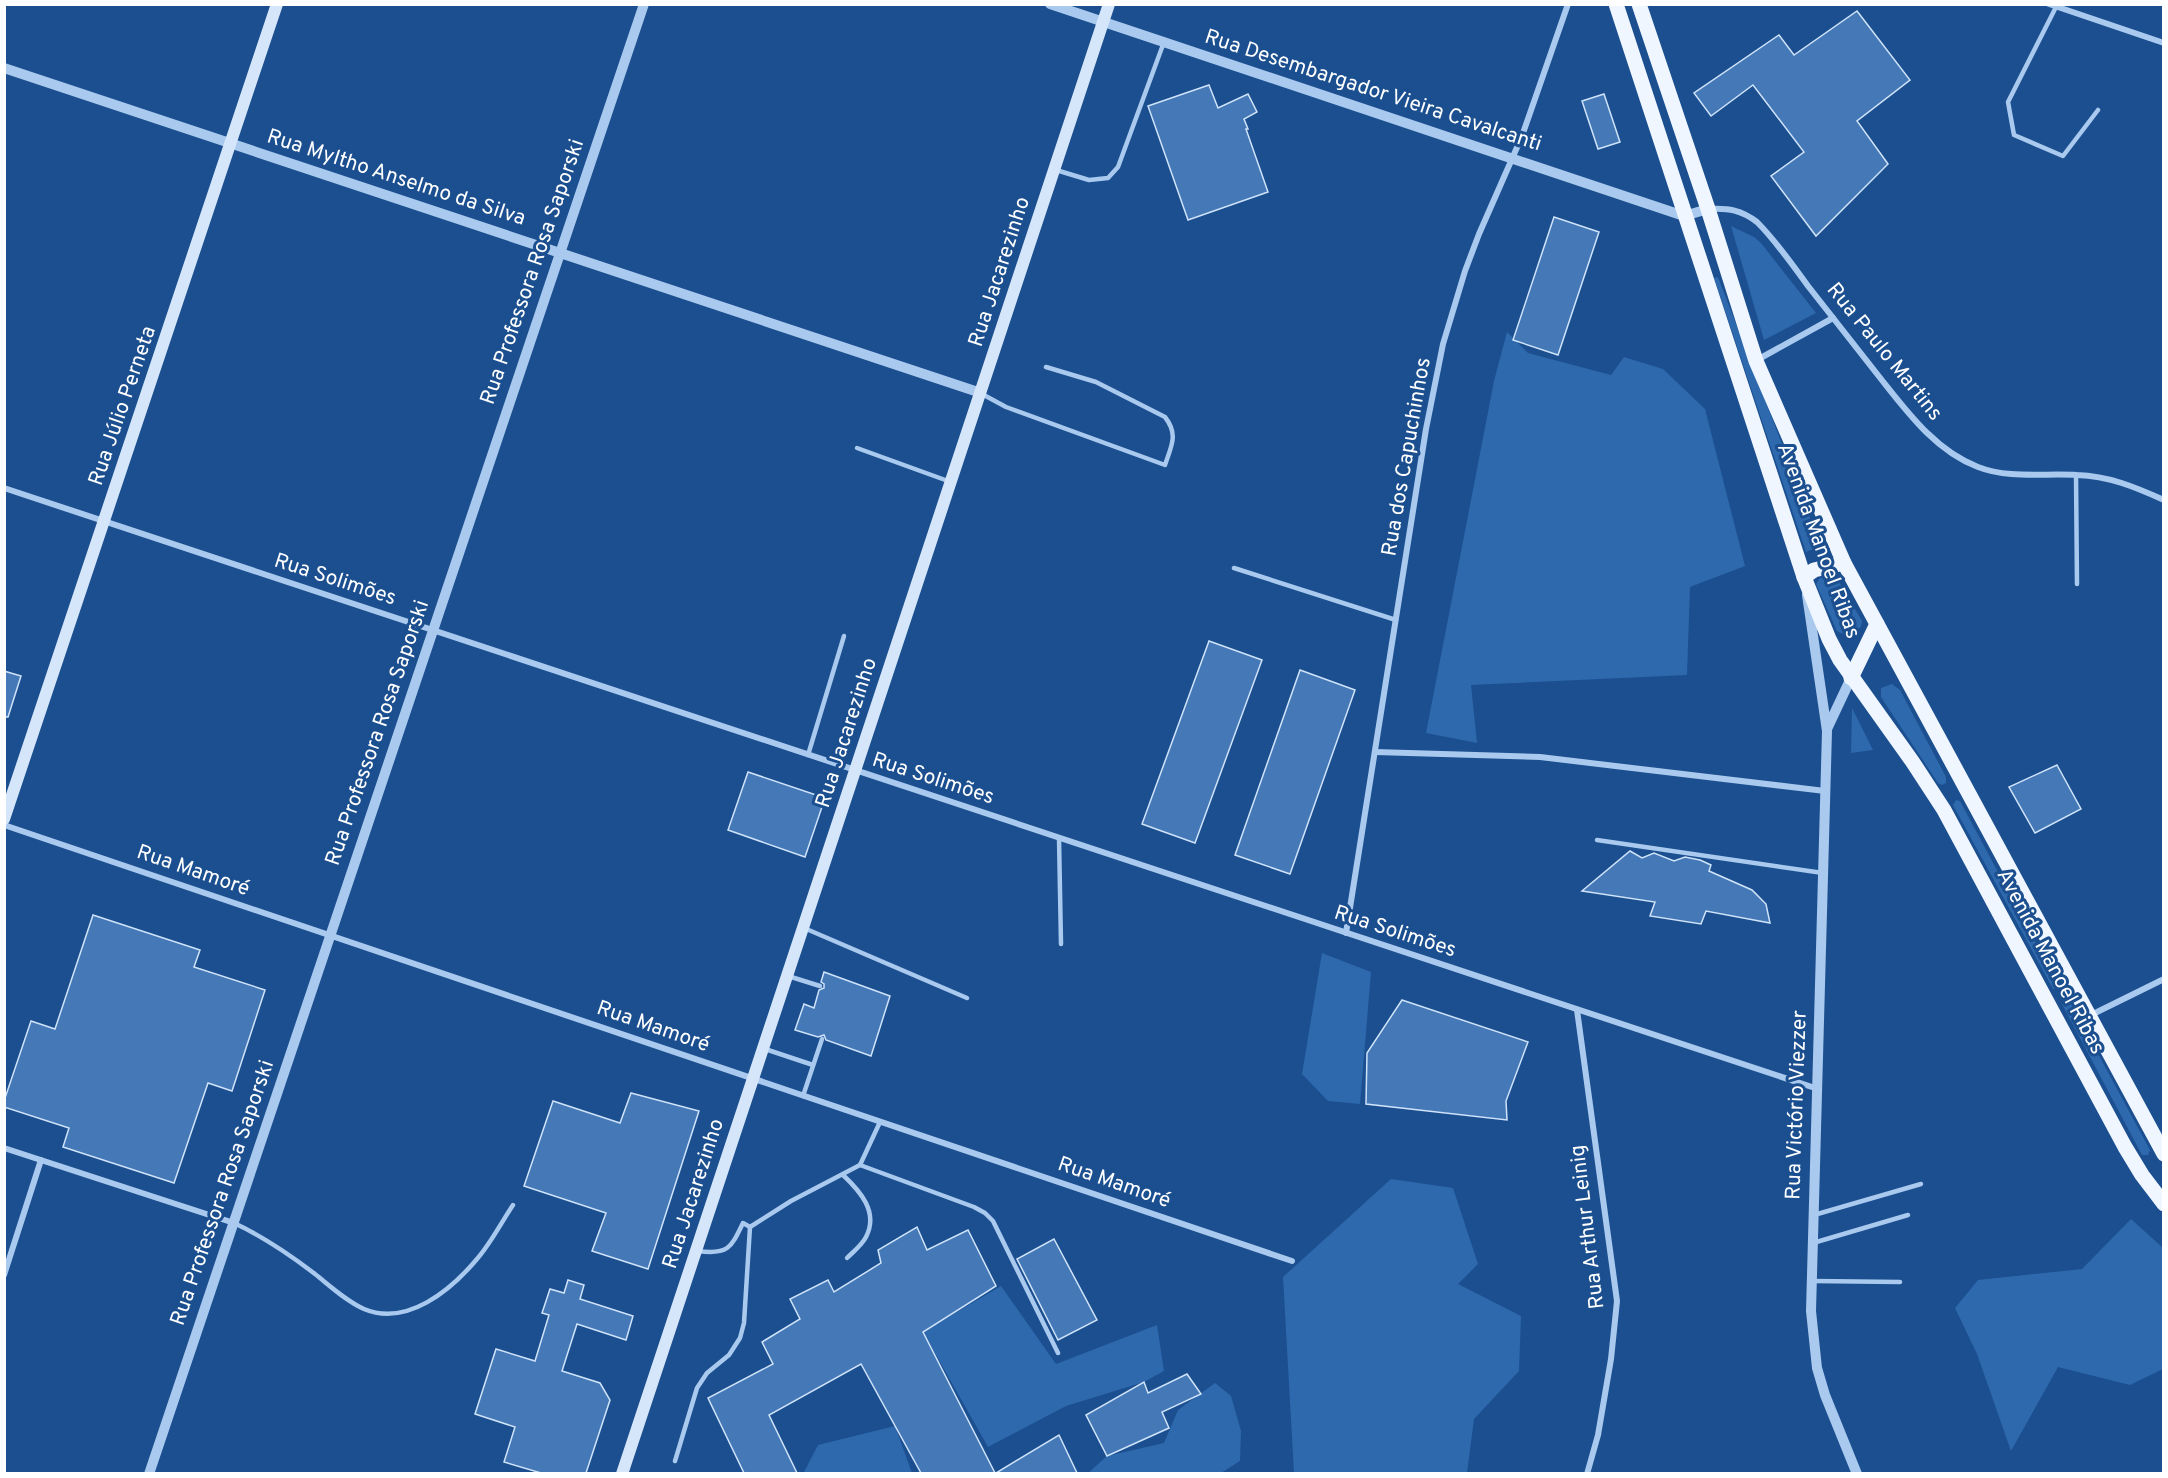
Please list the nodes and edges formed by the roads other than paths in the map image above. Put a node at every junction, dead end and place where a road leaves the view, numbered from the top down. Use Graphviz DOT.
graph roads {
  1 [pos="278,4"];
  2 [pos="644,4"];
  3 [pos="1050,4"];
  4 [pos="1109,4"];
  5 [pos="1568,4"];
  6 [pos="1616,4"];
  7 [pos="1638,4"];
  8 [pos="2052,6"];
  9 [pos="1103,22"];
  10 [pos="1164,42"];
  11 [pos="2163,43"];
  12 [pos="4,68"];
  13 [pos="2098,110"];
  14 [pos="231,143"];
  15 [pos="1512,158"];
  16 [pos="1054,169"];
  17 [pos="1708,209"];
  18 [pos="1684,216"];
  19 [pos="560,253"];
  20 [pos="1833,318"];
  21 [pos="1756,361"];
  22 [pos="1046,367"];
  23 [pos="981,393"];
  24 [pos="856,448"];
  25 [pos="2076,475"];
  26 [pos="951,482"];
  27 [pos="4,488"];
  28 [pos="2163,500"];
  29 [pos="104,521"];
  30 [pos="1844,563"];
  31 [pos="1234,568"];
  32 [pos="1804,577"];
  33 [pos="2077,584"];
  34 [pos="1396,620"];
  35 [pos="1877,624"];
  36 [pos="433,630"];
  37 [pos="844,636"];
  38 [pos="1851,678"];
  39 [pos="1827,731"];
  40 [pos="1375,752"];
  41 [pos="808,755"];
  42 [pos="855,770"];
  43 [pos="1825,791"];
  44 [pos="4,819"];
  45 [pos="4,825"];
  46 [pos="1059,838"];
  47 [pos="1597,840"];
  48 [pos="1823,873"];
  49 [pos="803,927"];
  50 [pos="1346,933"];
  51 [pos="330,935"];
  52 [pos="1061,944"];
  53 [pos="787,975"];
  54 [pos="2163,979"];
  55 [pos="820,986"];
  56 [pos="967,998"];
  57 [pos="1577,1010"];
  58 [pos="2089,1017"];
  59 [pos="822,1039"];
  60 [pos="763,1049"];
  61 [pos="813,1065"];
  62 [pos="753,1078"];
  63 [pos="1818,1089"];
  64 [pos="803,1096"];
  65 [pos="880,1122"];
  66 [pos="4,1148"];
  67 [pos="2163,1154"];
  68 [pos="41,1160"];
  69 [pos="860,1165"];
  70 [pos="843,1175"];
  71 [pos="1921,1184"];
  72 [pos="2163,1204"];
  73 [pos="513,1205"];
  74 [pos="1908,1215"];
  75 [pos="1813,1216"];
  76 [pos="234,1223"];
  77 [pos="750,1227"];
  78 [pos="1812,1243"];
  79 [pos="696,1251"];
  80 [pos="847,1258"];
  81 [pos="1292,1261"];
  82 [pos="4,1275"];
  83 [pos="1811,1281"];
  84 [pos="1900,1282"];
  85 [pos="1058,1353"];
  86 [pos="675,1461"];
  87 [pos="149,1473"];
  88 [pos="622,1473"];
  89 [pos="1587,1473"];
  90 [pos="1857,1473"];
  1 -- 14 [label="main road, Rua Júlio Perneta"];
  2 -- 19 [label="street, Rua Professora Rosa Saporski"];
  3 -- 9 [label="street, Rua Desembargador Vieira Cavalcanti"];
  4 -- 9 [label="main road, Rua Jacarezinho"];
  5 -- 15 [label="street, Rua dos Capuchinhos"];
  6 -- 18 [label="main road, Avenida Manoel Ribas"];
  7 -- 17 [label="main road, Avenida Manoel Ribas"];
  8 -- 11 [label="street"];
  8 -- 13 [label="lane"];
  9 -- 10 [label="street, Rua Desembargador Vieira Cavalcanti"];
  9 -- 16 [label="main road, Rua Jacarezinho"];
  10 -- 15 [label="street, Rua Desembargador Vieira Cavalcanti"];
  10 -- 16 [label="lane"];
  12 -- 14 [label="street, Rua Myltho Anselmo da Silva"];
  14 -- 19 [label="street, Rua Myltho Anselmo da Silva"];
  14 -- 29 [label="main road, Rua Júlio Perneta"];
  15 -- 18 [label="street, Rua Desembargador Vieira Cavalcanti"];
  15 -- 34 [label="street, Rua dos Capuchinhos"];
  16 -- 23 [label="main road, Rua Jacarezinho"];
  17 -- 18 [label="street"];
  17 -- 20 [label="street, Rua Paulo Martins"];
  17 -- 21 [label="main road, Avenida Manoel Ribas"];
  18 -- 32 [label="main road, Avenida Manoel Ribas"];
  19 -- 23 [label="street, Rua Myltho Anselmo da Silva"];
  19 -- 36 [label="street, Rua Professora Rosa Saporski"];
  20 -- 21 [label="street"];
  20 -- 25 [label="street, Rua Paulo Martins"];
  21 -- 30 [label="main road, Avenida Manoel Ribas"];
  22 -- 23 [label="lane"];
  23 -- 26 [label="main road, Rua Jacarezinho"];
  24 -- 26 [label="lane"];
  25 -- 28 [label="street, Rua Paulo Martins"];
  25 -- 33 [label="lane"];
  26 -- 42 [label="main road, Rua Jacarezinho"];
  27 -- 29 [label="street, Rua Solimões"];
  29 -- 36 [label="street, Rua Solimões"];
  29 -- 44 [label="main road, Rua Júlio Perneta"];
  30 -- 32 [label="main road"];
  30 -- 35 [label="main road, Avenida Manoel Ribas"];
  31 -- 34 [label="lane"];
  32 -- 38 [label="main road, Avenida Manoel Ribas"];
  32 -- 39 [label="street, Rua Victório Viezzer"];
  34 -- 40 [label="street, Rua dos Capuchinhos"];
  35 -- 38 [label="main road"];
  35 -- 58 [label="main road, Avenida Manoel Ribas"];
  36 -- 41 [label="street, Rua Solimões"];
  36 -- 51 [label="street, Rua Professora Rosa Saporski"];
  37 -- 41 [label="lane"];
  38 -- 39 [label="street, Rua Victório Viezzer"];
  38 -- 72 [label="main road, Avenida Manoel Ribas"];
  39 -- 43 [label="street, Rua Victório Viezzer"];
  40 -- 43 [label="street"];
  40 -- 50 [label="street, Rua dos Capuchinhos"];
  41 -- 42 [label="street, Rua Solimões"];
  42 -- 46 [label="street, Rua Solimões"];
  42 -- 49 [label="main road, Rua Jacarezinho"];
  43 -- 48 [label="street, Rua Victório Viezzer"];
  45 -- 51 [label="street, Rua Mamoré"];
  46 -- 50 [label="street, Rua Solimões"];
  46 -- 52 [label="lane"];
  47 -- 48 [label="lane"];
  48 -- 63 [label="street, Rua Victório Viezzer"];
  49 -- 53 [label="main road, Rua Jacarezinho"];
  49 -- 56 [label="lane"];
  50 -- 57 [label="street, Rua Solimões"];
  51 -- 62 [label="street, Rua Mamoré"];
  51 -- 76 [label="street, Rua Professora Rosa Saporski"];
  53 -- 55 [label="lane"];
  53 -- 60 [label="main road, Rua Jacarezinho"];
  54 -- 58 [label="street"];
  57 -- 63 [label="street, Rua Solimões"];
  57 -- 89 [label="street, Rua Arthur Leinig"];
  58 -- 67 [label="main road, Avenida Manoel Ribas"];
  59 -- 61 [label="lane"];
  60 -- 61 [label="lane"];
  60 -- 62 [label="main road, Rua Jacarezinho"];
  61 -- 64 [label="lane"];
  62 -- 64 [label="street, Rua Mamoré"];
  62 -- 79 [label="main road, Rua Jacarezinho"];
  63 -- 75 [label="street, Rua Victório Viezzer"];
  64 -- 65 [label="street, Rua Mamoré"];
  65 -- 69 [label="lane"];
  65 -- 81 [label="street, Rua Mamoré"];
  66 -- 68 [label="street"];
  68 -- 76 [label="street"];
  68 -- 82 [label="street"];
  69 -- 70 [label="lane"];
  69 -- 85 [label="lane"];
  70 -- 77 [label="lane"];
  70 -- 80 [label="lane"];
  71 -- 75 [label="lane"];
  73 -- 76 [label="lane"];
  74 -- 78 [label="lane"];
  75 -- 78 [label="street, Rua Victório Viezzer"];
  76 -- 87 [label="street, Rua Professora Rosa Saporski"];
  77 -- 79 [label="lane"];
  77 -- 86 [label="lane"];
  78 -- 83 [label="street, Rua Victório Viezzer"];
  79 -- 88 [label="main road, Rua Jacarezinho"];
  83 -- 84 [label="lane"];
  83 -- 90 [label="street, Rua Victório Viezzer"];
}
